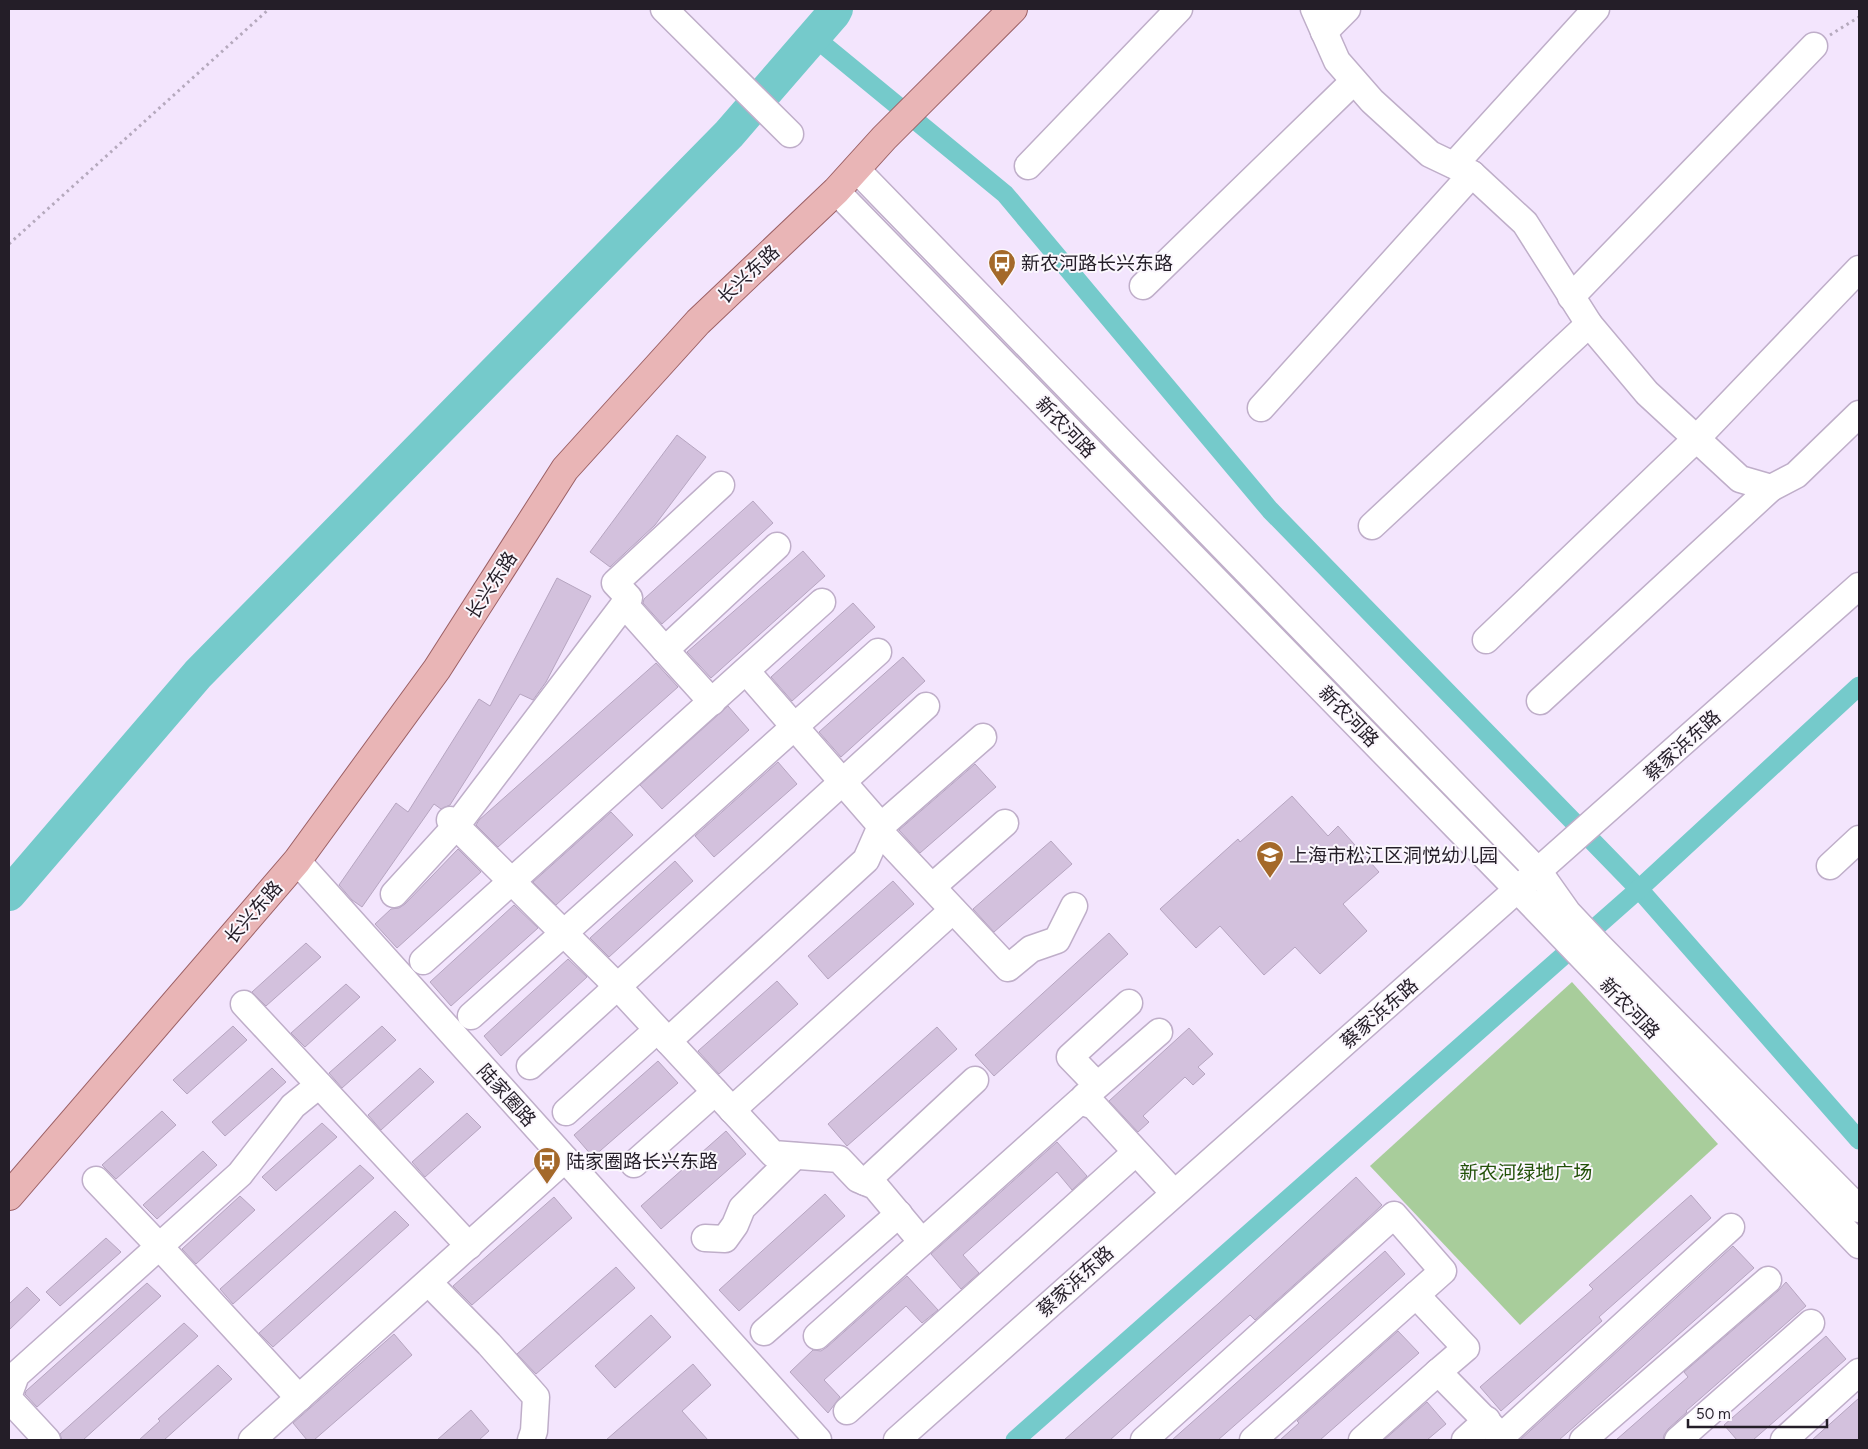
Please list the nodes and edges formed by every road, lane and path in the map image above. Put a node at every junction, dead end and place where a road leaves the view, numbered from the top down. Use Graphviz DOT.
graph roads {
  1 [pos="270,9"];
  2 [pos="664,9"];
  3 [pos="1013,9"];
  4 [pos="1179,9"];
  5 [pos="1347,9"];
  6 [pos="1596,9"];
  7 [pos="1859,16"];
  8 [pos="1319,20"];
  9 [pos="1814,46"];
  10 [pos="1354,81"];
  11 [pos="790,134"];
  12 [pos="1028,166"];
  13 [pos="856,169"];
  14 [pos="1463,170"];
  15 [pos="836,191"];
  16 [pos="9,244"];
  17 [pos="1859,269"];
  18 [pos="1143,286"];
  19 [pos="1571,297"];
  20 [pos="1588,324"];
  21 [pos="1261,408"];
  22 [pos="1859,414"];
  23 [pos="1697,438"];
  24 [pos="720,485"];
  25 [pos="1771,488"];
  26 [pos="1372,526"];
  27 [pos="777,546"];
  28 [pos="1859,586"];
  29 [pos="822,602"];
  30 [pos="624,604"];
  31 [pos="1486,640"];
  32 [pos="665,650"];
  33 [pos="878,652"];
  34 [pos="746,672"];
  35 [pos="1540,701"];
  36 [pos="712,702"];
  37 [pos="926,706"];
  38 [pos="794,727"];
  39 [pos="983,737"];
  40 [pos="843,782"];
  41 [pos="453,823"];
  42 [pos="1005,823"];
  43 [pos="880,828"];
  44 [pos="1859,838"];
  45 [pos="297,861"];
  46 [pos="1830,866"];
  47 [pos="1539,872"];
  48 [pos="512,882"];
  49 [pos="932,887"];
  50 [pos="1518,890"];
  51 [pos="394,894"];
  52 [pos="1074,906"];
  53 [pos="953,910"];
  54 [pos="1560,919"];
  55 [pos="564,933"];
  56 [pos="1593,954"];
  57 [pos="423,961"];
  58 [pos="618,987"];
  59 [pos="1129,1003"];
  60 [pos="244,1004"];
  61 [pos="471,1016"];
  62 [pos="1159,1032"];
  63 [pos="663,1035"];
  64 [pos="530,1066"];
  65 [pos="975,1080"];
  66 [pos="319,1085"];
  67 [pos="1088,1093"];
  68 [pos="724,1101"];
  69 [pos="566,1112"];
  70 [pos="1135,1153"];
  71 [pos="795,1156"];
  72 [pos="565,1160"];
  73 [pos="634,1164"];
  74 [pos="96,1180"];
  75 [pos="865,1182"];
  76 [pos="1174,1193"];
  77 [pos="9,1196"];
  78 [pos="1859,1209"];
  79 [pos="899,1214"];
  80 [pos="1731,1227"];
  81 [pos="705,1238"];
  82 [pos="922,1242"];
  83 [pos="1859,1245"];
  84 [pos="159,1246"];
  85 [pos="468,1246"];
  86 [pos="1768,1280"];
  87 [pos="429,1283"];
  88 [pos="1416,1295"];
  89 [pos="1811,1323"];
  90 [pos="764,1332"];
  91 [pos="817,1336"];
  92 [pos="1438,1372"];
  93 [pos="1859,1372"];
  94 [pos="9,1394"];
  95 [pos="299,1398"];
  96 [pos="9,1399"];
  97 [pos="847,1411"];
  98 [pos="1498,1432"];
  99 [pos="47,1440"];
  100 [pos="252,1440"];
  101 [pos="531,1440"];
  102 [pos="818,1440"];
  103 [pos="898,1440"];
  104 [pos="1144,1440"];
  105 [pos="1253,1440"];
  106 [pos="1362,1440"];
  107 [pos="1465,1440"];
  108 [pos="1583,1440"];
  109 [pos="1678,1440"];
  110 [pos="1784,1440"];
  1 -- 16 [label="path"];
  2 -- 11 [label="street"];
  3 -- 13 [label="main road, 长兴东路"];
  4 -- 12 [label="street"];
  5 -- 8 [label="street"];
  6 -- 14 [label="street"];
  7 -- 9 [label="path"];
  8 -- 10 [label="street"];
  9 -- 19 [label="street"];
  10 -- 14 [label="street"];
  10 -- 18 [label="street"];
  13 -- 15 [label="main road, 长兴东路"];
  13 -- 47 [label="street, 新农河路"];
  14 -- 19 [label="street"];
  14 -- 21 [label="street"];
  15 -- 45 [label="main road, 长兴东路"];
  15 -- 50 [label="street, 新农河路"];
  17 -- 23 [label="street"];
  19 -- 20 [label="street"];
  20 -- 23 [label="street"];
  20 -- 26 [label="street"];
  22 -- 25 [label="street"];
  23 -- 25 [label="street"];
  23 -- 31 [label="street"];
  24 -- 30 [label="street"];
  25 -- 35 [label="street"];
  27 -- 32 [label="street"];
  28 -- 47 [label="street, 蔡家浜东路"];
  29 -- 34 [label="street"];
  30 -- 32 [label="street"];
  30 -- 41 [label="street"];
  32 -- 36 [label="street"];
  33 -- 38 [label="street"];
  34 -- 36 [label="street"];
  34 -- 38 [label="street"];
  36 -- 48 [label="street"];
  37 -- 40 [label="street"];
  38 -- 40 [label="street"];
  38 -- 55 [label="street"];
  39 -- 43 [label="street"];
  40 -- 43 [label="street"];
  40 -- 58 [label="street"];
  41 -- 48 [label="street"];
  41 -- 51 [label="street"];
  42 -- 49 [label="street"];
  43 -- 49 [label="street"];
  43 -- 63 [label="street"];
  44 -- 46 [label="street"];
  45 -- 72 [label="street, 陆家圈路"];
  45 -- 77 [label="main road, 长兴东路"];
  47 -- 50 [label="street, 蔡家浜东路"];
  47 -- 54 [label="street, 新农河路"];
  48 -- 55 [label="street"];
  48 -- 57 [label="street"];
  49 -- 53 [label="street"];
  50 -- 54 [label="street, 新农河路"];
  50 -- 76 [label="street, 蔡家浜东路"];
  52 -- 53 [label="street"];
  53 -- 68 [label="street"];
  54 -- 56 [label="street, 新农河路"];
  55 -- 58 [label="street"];
  55 -- 61 [label="street"];
  56 -- 78 [label="street, 新农河路"];
  56 -- 83 [label="street, 新农河路"];
  58 -- 63 [label="street"];
  58 -- 64 [label="street"];
  59 -- 67 [label="street"];
  60 -- 66 [label="street"];
  62 -- 67 [label="street"];
  63 -- 68 [label="street"];
  63 -- 69 [label="street"];
  65 -- 75 [label="street"];
  66 -- 84 [label="street"];
  66 -- 85 [label="street"];
  67 -- 70 [label="street"];
  67 -- 82 [label="street"];
  68 -- 71 [label="street"];
  68 -- 73 [label="street"];
  70 -- 76 [label="street"];
  70 -- 97 [label="street"];
  71 -- 75 [label="street"];
  71 -- 81 [label="street"];
  72 -- 85 [label="street"];
  72 -- 102 [label="street, 陆家圈路"];
  74 -- 84 [label="street"];
  75 -- 79 [label="street"];
  76 -- 103 [label="street, 蔡家浜东路"];
  79 -- 82 [label="street"];
  79 -- 90 [label="street"];
  80 -- 98 [label="street"];
  82 -- 91 [label="street"];
  84 -- 94 [label="street"];
  84 -- 95 [label="street"];
  85 -- 87 [label="street"];
  86 -- 108 [label="street"];
  87 -- 95 [label="street"];
  87 -- 101 [label="street"];
  88 -- 92 [label="street"];
  88 -- 104 [label="street"];
  88 -- 105 [label="street"];
  89 -- 109 [label="street"];
  92 -- 98 [label="street"];
  92 -- 106 [label="street"];
  93 -- 110 [label="street"];
  95 -- 100 [label="street"];
  96 -- 99 [label="street"];
  98 -- 107 [label="street"];
}
